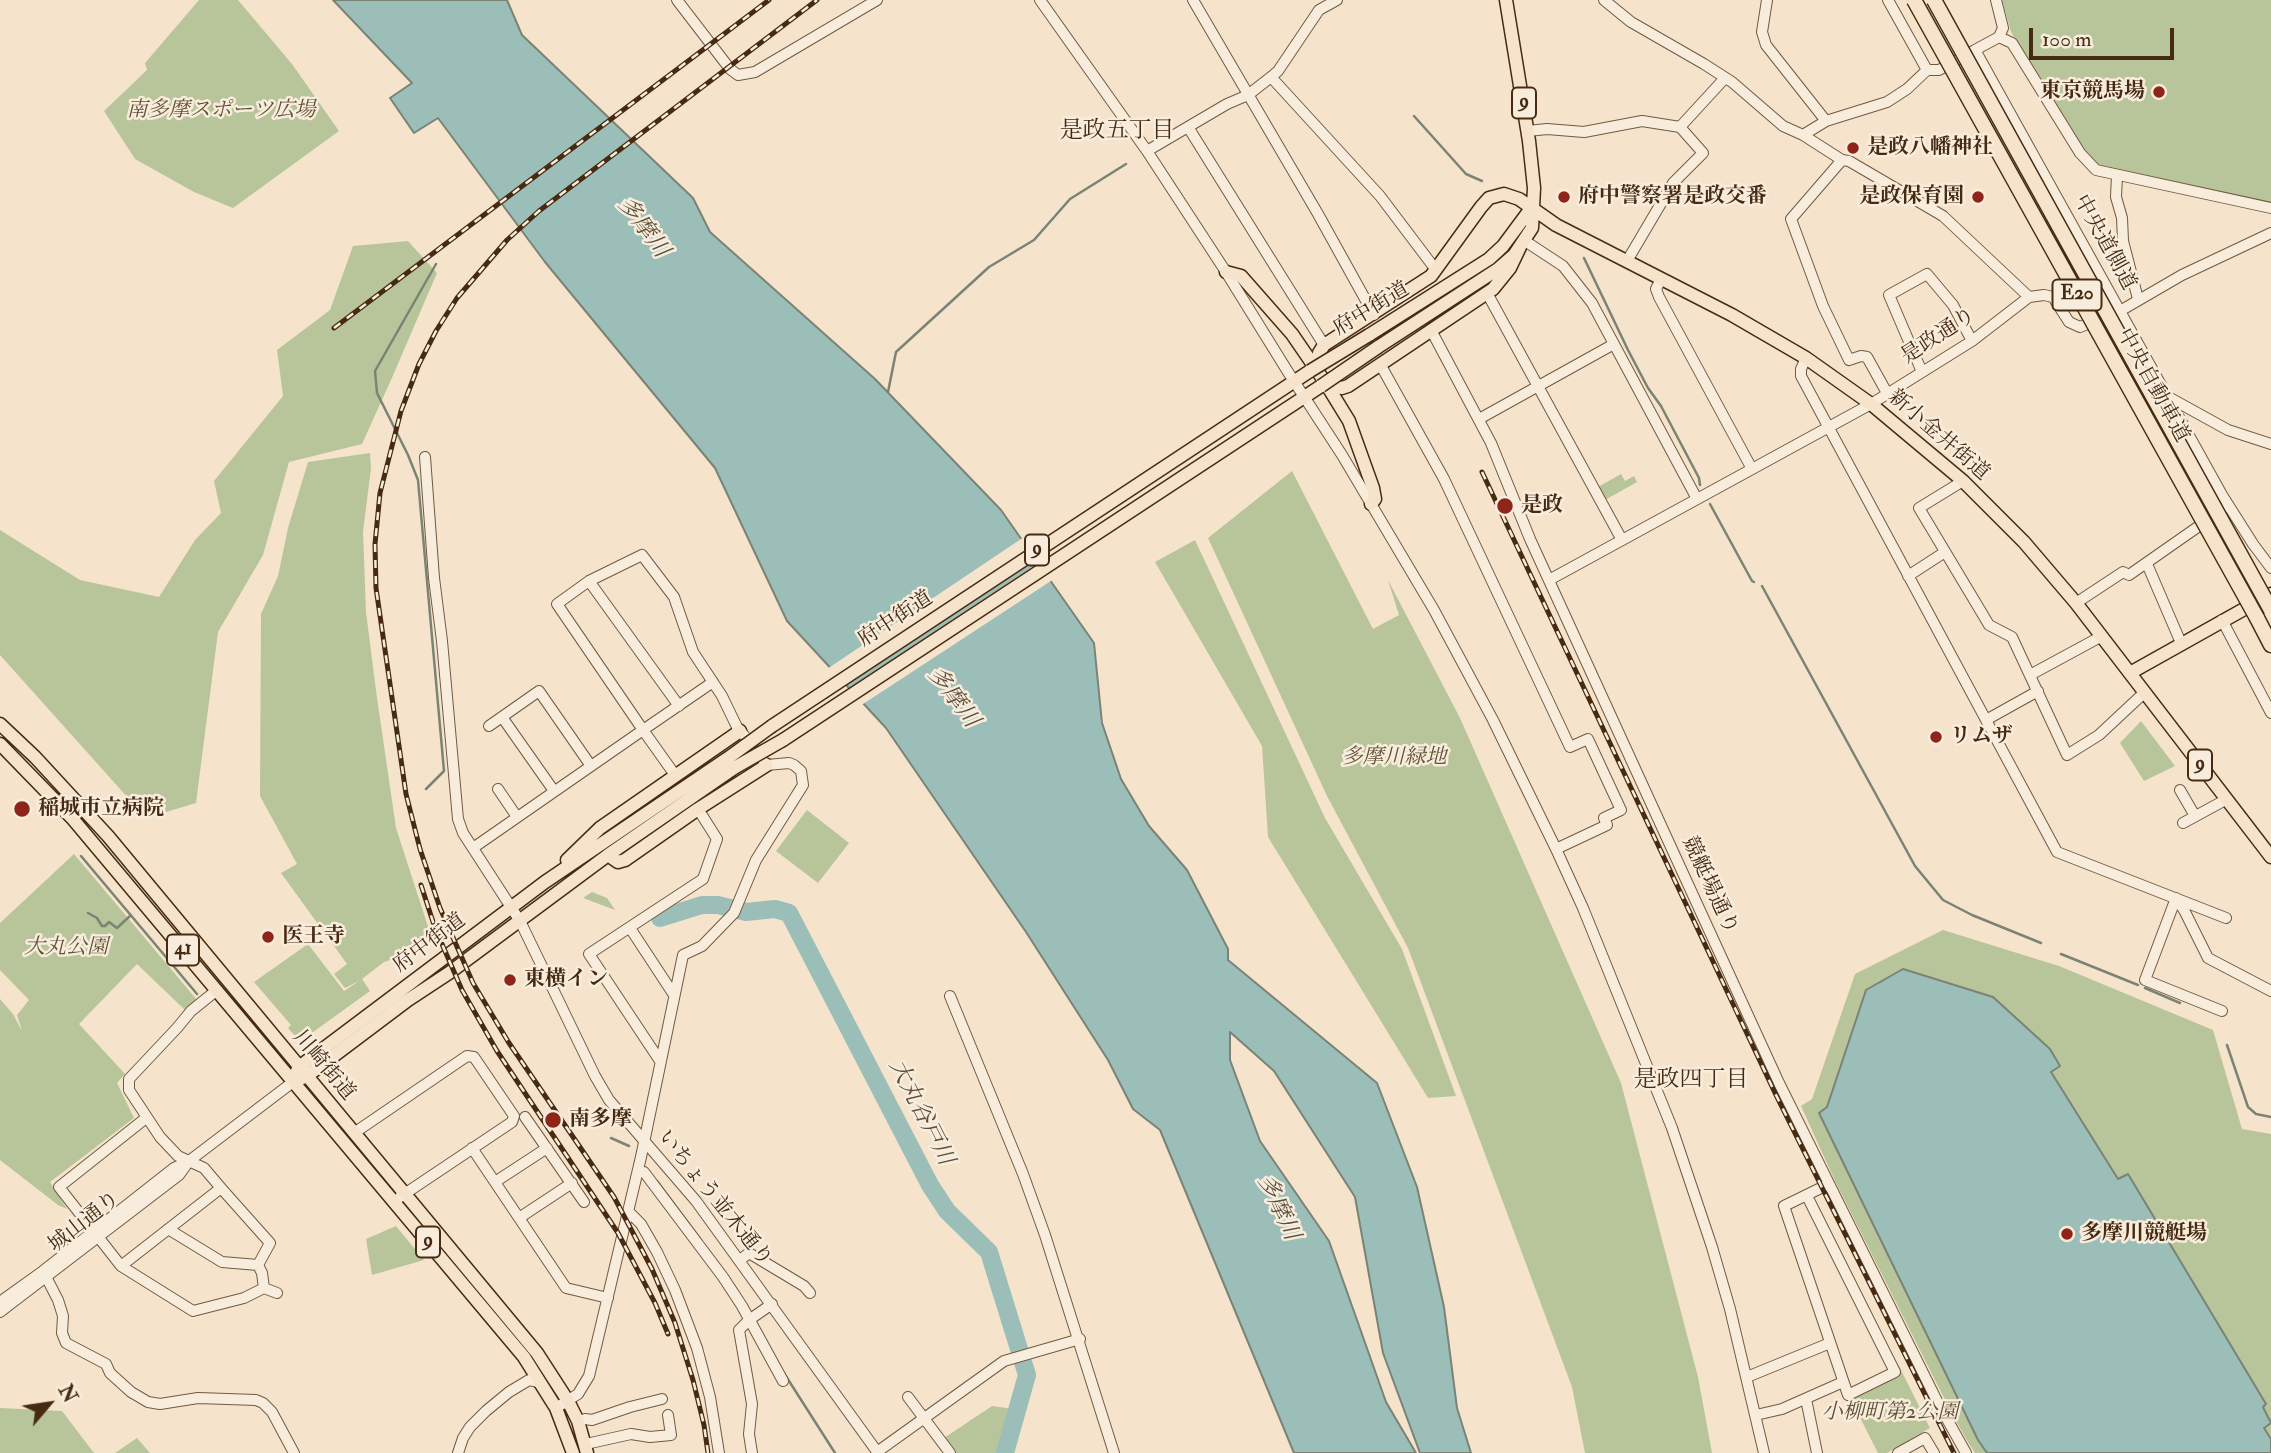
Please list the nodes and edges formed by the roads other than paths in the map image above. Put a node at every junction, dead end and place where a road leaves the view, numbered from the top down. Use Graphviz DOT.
graph roads {
  1 [pos="677,0"];
  2 [pos="877,0"];
  3 [pos="1040,0"];
  4 [pos="1193,0"];
  5 [pos="1337,0"];
  6 [pos="1506,0"];
  7 [pos="1604,0"];
  8 [pos="1767,0"];
  9 [pos="1888,0"];
  10 [pos="1914,0"];
  11 [pos="1934,0"];
  12 [pos="1996,0"];
  13 [pos="1999,37"];
  14 [pos="1975,50"];
  15 [pos="1927,70"];
  16 [pos="1271,78"];
  17 [pos="1725,78"];
  18 [pos="1248,95"];
  19 [pos="1826,121"];
  20 [pos="1188,127"];
  21 [pos="1680,127"];
  22 [pos="1528,131"];
  23 [pos="1803,135"];
  24 [pos="1147,151"];
  25 [pos="1842,159"];
  26 [pos="2118,175"];
  27 [pos="1532,208"];
  28 [pos="2271,208"];
  29 [pos="2271,233"];
  30 [pos="1522,244"];
  31 [pos="1627,261"];
  32 [pos="1436,270"];
  33 [pos="1226,272"];
  34 [pos="1661,279"];
  35 [pos="1487,293"];
  36 [pos="2029,297"];
  37 [pos="2138,299"];
  38 [pos="2120,311"];
  39 [pos="1374,315"];
  40 [pos="1431,330"];
  41 [pos="1972,341"];
  42 [pos="1614,344"];
  43 [pos="1300,346"];
  44 [pos="1321,349"];
  45 [pos="1806,358"];
  46 [pos="1380,364"];
  47 [pos="1313,370"];
  48 [pos="1922,372"];
  49 [pos="1293,382"];
  50 [pos="1323,384"];
  51 [pos="1348,386"];
  52 [pos="1538,386"];
  53 [pos="1887,393"];
  54 [pos="1304,398"];
  55 [pos="2169,398"];
  56 [pos="1871,404"];
  57 [pos="1340,407"];
  58 [pos="1479,419"];
  59 [pos="1828,428"];
  60 [pos="2271,444"];
  61 [pos="425,457"];
  62 [pos="1752,469"];
  63 [pos="1963,481"];
  64 [pos="1697,499"];
  65 [pos="1371,504"];
  66 [pos="2228,506"];
  67 [pos="1622,540"];
  68 [pos="1945,552"];
  69 [pos="2147,564"];
  70 [pos="2271,568"];
  71 [pos="1908,576"];
  72 [pos="1549,580"];
  73 [pos="589,581"];
  74 [pos="2271,594"];
  75 [pos="2076,603"];
  76 [pos="2271,610"];
  77 [pos="2222,620"];
  78 [pos="2102,636"];
  79 [pos="2181,643"];
  80 [pos="2271,645"];
  81 [pos="2130,673"];
  82 [pos="2030,675"];
  83 [pos="713,682"];
  84 [pos="2038,691"];
  85 [pos="2145,692"];
  86 [pos="679,706"];
  87 [pos="2271,713"];
  88 [pos="502,717"];
  89 [pos="1986,720"];
  90 [pos="0,724"];
  91 [pos="489,726"];
  92 [pos="643,730"];
  93 [pos="740,731"];
  94 [pos="0,744"];
  95 [pos="731,763"];
  96 [pos="767,765"];
  97 [pos="591,766"];
  98 [pos="675,775"];
  99 [pos="498,789"];
  100 [pos="2180,790"];
  101 [pos="554,792"];
  102 [pos="2227,799"];
  103 [pos="83,808"];
  104 [pos="698,809"];
  105 [pos="2195,816"];
  106 [pos="517,817"];
  107 [pos="72,818"];
  108 [pos="2183,823"];
  109 [pos="473,848"];
  110 [pos="1556,849"];
  111 [pos="2269,849"];
  112 [pos="608,855"];
  113 [pos="545,882"];
  114 [pos="2176,898"];
  115 [pos="512,907"];
  116 [pos="174,917"];
  117 [pos="2226,918"];
  118 [pos="520,921"];
  119 [pos="163,926"];
  120 [pos="630,928"];
  121 [pos="217,990"];
  122 [pos="2271,991"];
  123 [pos="674,995"];
  124 [pos="950,996"];
  125 [pos="2222,1011"];
  126 [pos="660,1062"];
  127 [pos="303,1071"];
  128 [pos="293,1082"];
  129 [pos="146,1118"];
  130 [pos="525,1118"];
  131 [pos="354,1133"];
  132 [pos="644,1142"];
  133 [pos="472,1148"];
  134 [pos="547,1148"];
  135 [pos="189,1161"];
  136 [pos="638,1172"];
  137 [pos="495,1182"];
  138 [pos="572,1184"];
  139 [pos="1829,1184"];
  140 [pos="221,1188"];
  141 [pos="1807,1196"];
  142 [pos="400,1197"];
  143 [pos="584,1202"];
  144 [pos="629,1212"];
  145 [pos="519,1218"];
  146 [pos="168,1229"];
  147 [pos="96,1234"];
  148 [pos="740,1260"];
  149 [pos="258,1265"];
  150 [pos="121,1266"];
  151 [pos="45,1274"];
  152 [pos="264,1288"];
  153 [pos="277,1293"];
  154 [pos="810,1293"];
  155 [pos="608,1298"];
  156 [pos="0,1302"];
  157 [pos="772,1304"];
  158 [pos="0,1312"];
  159 [pos="753,1317"];
  160 [pos="1080,1339"];
  161 [pos="1830,1343"];
  162 [pos="1747,1377"];
  163 [pos="783,1381"];
  164 [pos="1843,1382"];
  165 [pos="541,1383"];
  166 [pos="908,1397"];
  167 [pos="662,1399"];
  168 [pos="1806,1399"];
  169 [pos="568,1401"];
  170 [pos="556,1408"];
  171 [pos="668,1415"];
  172 [pos="1756,1415"];
  173 [pos="923,1419"];
  174 [pos="578,1421"];
  175 [pos="586,1449"];
  176 [pos="878,1452"];
  177 [pos="294,1453"];
  178 [pos="458,1453"];
  179 [pos="573,1453"];
  180 [pos="719,1453"];
  181 [pos="751,1453"];
  182 [pos="950,1453"];
  183 [pos="1114,1453"];
  184 [pos="1764,1453"];
  185 [pos="1817,1453"];
  186 [pos="1898,1453"];
  187 [pos="1934,1453"];
  188 [pos="1966,1453"];
  1 -- 2 [label="street"];
  3 -- 24 [label="street"];
  4 -- 18 [label="street"];
  5 -- 16 [label="street"];
  6 -- 22 [label="main road, 9"];
  7 -- 17 [label="street"];
  8 -- 19 [label="street"];
  9 -- 15 [label="street"];
  10 -- 80 [label="highway, 中央自動車道 / E20, bridge"];
  11 -- 76 [label="highway, 中央自動車道 / E20, bridge"];
  12 -- 13 [label="street"];
  13 -- 14 [label="street"];
  13 -- 26 [label="street"];
  14 -- 15 [label="street"];
  14 -- 38 [label="street, 中央道側道"];
  15 -- 19 [label="street"];
  16 -- 18 [label="street"];
  16 -- 32 [label="street"];
  17 -- 21 [label="street"];
  17 -- 23 [label="street"];
  18 -- 20 [label="street"];
  18 -- 39 [label="street"];
  19 -- 23 [label="street"];
  20 -- 24 [label="street"];
  20 -- 44 [label="street"];
  21 -- 22 [label="street"];
  21 -- 31 [label="street"];
  22 -- 27 [label="main road, 9"];
  23 -- 25 [label="street"];
  24 -- 33 [label="street"];
  25 -- 36 [label="street"];
  25 -- 53 [label="street"];
  26 -- 28 [label="street"];
  26 -- 37 [label="street"];
  27 -- 30 [label="main road, 9"];
  27 -- 31 [label="main road, 新小金井街道"];
  27 -- 32 [label="main road, 新小金井街道"];
  27 -- 47 [label="main road, 府中街道 / 9, bridge"];
  29 -- 37 [label="street"];
  30 -- 35 [label="main road"];
  30 -- 42 [label="street"];
  30 -- 50 [label="main road, 府中街道 / 9, bridge"];
  31 -- 34 [label="main road, 新小金井街道"];
  32 -- 39 [label="main road, 新小金井街道"];
  33 -- 43 [label="main road"];
  33 -- 49 [label="street"];
  34 -- 45 [label="main road, 新小金井街道"];
  34 -- 62 [label="street"];
  35 -- 40 [label="main road"];
  35 -- 52 [label="street"];
  36 -- 38 [label="street"];
  36 -- 41 [label="street, 是政通り"];
  37 -- 38 [label="street"];
  38 -- 55 [label="street, 中央道側道"];
  39 -- 44 [label="main road, 新小金井街道"];
  40 -- 46 [label="main road"];
  40 -- 58 [label="street, 競艇場通り"];
  41 -- 48 [label="street, 是政通り"];
  41 -- 48 [label="street"];
  42 -- 52 [label="street"];
  42 -- 64 [label="street"];
  43 -- 44 [label="main road"];
  43 -- 47 [label="main road"];
  44 -- 47 [label="main road"];
  45 -- 56 [label="main road, 新小金井街道"];
  45 -- 59 [label="street"];
  46 -- 51 [label="main road"];
  46 -- 110 [label="street"];
  47 -- 49 [label="main road, 府中街道 / 9"];
  47 -- 50 [label="main road"];
  48 -- 53 [label="street, 是政通り"];
  49 -- 54 [label="street"];
  49 -- 95 [label="main road, 府中街道 / 9, bridge"];
  50 -- 51 [label="main road"];
  50 -- 54 [label="main road, 府中街道 / 9"];
  50 -- 57 [label="main road"];
  51 -- 57 [label="main road"];
  52 -- 58 [label="street"];
  52 -- 67 [label="street"];
  53 -- 56 [label="street, 是政通り"];
  54 -- 65 [label="street"];
  54 -- 95 [label="main road, 府中街道 / 9, bridge"];
  55 -- 60 [label="street"];
  55 -- 66 [label="street, 中央道側道"];
  56 -- 59 [label="street, 是政通り"];
  56 -- 63 [label="main road, 新小金井街道"];
  57 -- 65 [label="main road"];
  58 -- 72 [label="street, 競艇場通り"];
  59 -- 62 [label="street, 是政通り"];
  59 -- 71 [label="street"];
  61 -- 109 [label="street, いちょう並木通り"];
  62 -- 64 [label="street, 是政通り"];
  63 -- 68 [label="street"];
  63 -- 75 [label="main road, 新小金井街道"];
  64 -- 67 [label="street, 是政通り"];
  65 -- 110 [label="street"];
  66 -- 69 [label="street"];
  66 -- 70 [label="street, 中央道側道"];
  67 -- 72 [label="street, 是政通り"];
  68 -- 71 [label="street"];
  68 -- 82 [label="street"];
  69 -- 75 [label="street"];
  69 -- 79 [label="street"];
  71 -- 89 [label="street"];
  72 -- 139 [label="street, 競艇場通り"];
  73 -- 83 [label="street"];
  73 -- 86 [label="street"];
  73 -- 92 [label="street"];
  74 -- 77 [label="main road"];
  75 -- 78 [label="main road, 新小金井街道"];
  77 -- 79 [label="main road"];
  77 -- 87 [label="street"];
  78 -- 81 [label="main road, 新小金井街道"];
  78 -- 82 [label="street"];
  79 -- 81 [label="main road"];
  81 -- 85 [label="main road, 9"];
  82 -- 84 [label="street"];
  83 -- 86 [label="street"];
  83 -- 93 [label="street"];
  84 -- 85 [label="street"];
  84 -- 89 [label="street"];
  85 -- 102 [label="main road, 9"];
  86 -- 92 [label="street"];
  88 -- 91 [label="street"];
  88 -- 97 [label="street"];
  88 -- 101 [label="street"];
  89 -- 114 [label="street"];
  90 -- 103 [label="main road, 川崎街道 / 41"];
  92 -- 97 [label="street"];
  92 -- 98 [label="street"];
  93 -- 96 [label="street"];
  93 -- 98 [label="main road"];
  94 -- 107 [label="main road, 川崎街道 / 41"];
  95 -- 112 [label="main road, 府中街道 / 9"];
  95 -- 113 [label="main road, 府中街道 / 9"];
  96 -- 104 [label="main road"];
  96 -- 123 [label="street"];
  97 -- 101 [label="street"];
  98 -- 113 [label="main road"];
  99 -- 106 [label="street"];
  100 -- 105 [label="street"];
  101 -- 106 [label="street"];
  102 -- 105 [label="street"];
  102 -- 111 [label="main road, 9"];
  103 -- 107 [label="main road"];
  103 -- 116 [label="main road, 川崎街道 / 41"];
  104 -- 112 [label="main road"];
  104 -- 120 [label="street"];
  105 -- 108 [label="street"];
  106 -- 109 [label="street"];
  107 -- 119 [label="main road, 川崎街道 / 41"];
  109 -- 115 [label="street, いちょう並木通り"];
  110 -- 162 [label="street"];
  112 -- 118 [label="main road, 府中街道 / 9"];
  113 -- 115 [label="main road, 府中街道 / 9"];
  114 -- 117 [label="street"];
  114 -- 122 [label="street"];
  114 -- 125 [label="street"];
  115 -- 118 [label="street, いちょう並木通り"];
  115 -- 127 [label="main road, 府中街道 / 9"];
  116 -- 119 [label="main road"];
  116 -- 127 [label="main road, 川崎街道 / 41"];
  118 -- 127 [label="main road, 府中街道 / 9"];
  118 -- 132 [label="street, いちょう並木通り"];
  119 -- 121 [label="main road, 川崎街道 / 41"];
  120 -- 123 [label="street"];
  120 -- 126 [label="street"];
  121 -- 128 [label="main road, 川崎街道 / 41"];
  121 -- 129 [label="street"];
  123 -- 126 [label="street"];
  124 -- 160 [label="street"];
  126 -- 132 [label="street"];
  127 -- 128 [label="main road"];
  127 -- 131 [label="main road, 川崎街道 / 9"];
  128 -- 135 [label="street, 城山通り"];
  128 -- 142 [label="main road, 川崎街道 / 9"];
  129 -- 135 [label="street"];
  129 -- 147 [label="street"];
  130 -- 134 [label="street"];
  131 -- 133 [label="street"];
  131 -- 142 [label="main road, 川崎街道 / 9"];
  132 -- 136 [label="street"];
  132 -- 148 [label="street, いちょう並木通り"];
  133 -- 137 [label="street"];
  133 -- 142 [label="street"];
  134 -- 137 [label="street"];
  134 -- 138 [label="street"];
  135 -- 140 [label="street"];
  135 -- 147 [label="street, 城山通り"];
  136 -- 144 [label="street"];
  136 -- 159 [label="street"];
  137 -- 145 [label="street"];
  138 -- 143 [label="street"];
  138 -- 145 [label="street"];
  139 -- 141 [label="street"];
  139 -- 188 [label="street, 競艇場通り"];
  140 -- 146 [label="street"];
  140 -- 149 [label="street"];
  141 -- 161 [label="street"];
  141 -- 164 [label="street"];
  142 -- 165 [label="main road, 川崎街道 / 9"];
  142 -- 169 [label="main road, 川崎街道 / 9"];
  144 -- 155 [label="street"];
  144 -- 180 [label="street"];
  145 -- 155 [label="street"];
  146 -- 149 [label="street"];
  146 -- 150 [label="street"];
  147 -- 150 [label="street"];
  147 -- 151 [label="street, 城山通り"];
  148 -- 154 [label="street"];
  148 -- 157 [label="street, いちょう並木通り"];
  149 -- 152 [label="street"];
  150 -- 152 [label="street"];
  151 -- 156 [label="street, 城山通り"];
  151 -- 158 [label="street, 城山通り"];
  151 -- 177 [label="street"];
  152 -- 153 [label="street"];
  155 -- 169 [label="street"];
  157 -- 159 [label="street"];
  157 -- 176 [label="street, いちょう並木通り"];
  159 -- 163 [label="street"];
  159 -- 181 [label="street"];
  160 -- 173 [label="street"];
  160 -- 183 [label="street"];
  161 -- 162 [label="street"];
  161 -- 164 [label="street"];
  162 -- 172 [label="street"];
  164 -- 168 [label="street"];
  165 -- 170 [label="main road, 川崎街道 / 9"];
  165 -- 178 [label="street"];
  166 -- 173 [label="street"];
  167 -- 174 [label="street"];
  168 -- 172 [label="street"];
  168 -- 185 [label="street"];
  169 -- 170 [label="street"];
  169 -- 174 [label="main road, 川崎街道 / 9"];
  170 -- 179 [label="main road, 川崎街道 / 9"];
  171 -- 175 [label="street"];
  172 -- 184 [label="street"];
  173 -- 176 [label="street"];
  173 -- 182 [label="street"];
  174 -- 175 [label="main road, 川崎街道 / 9"];
  186 -- 187 [label="street"];
}
